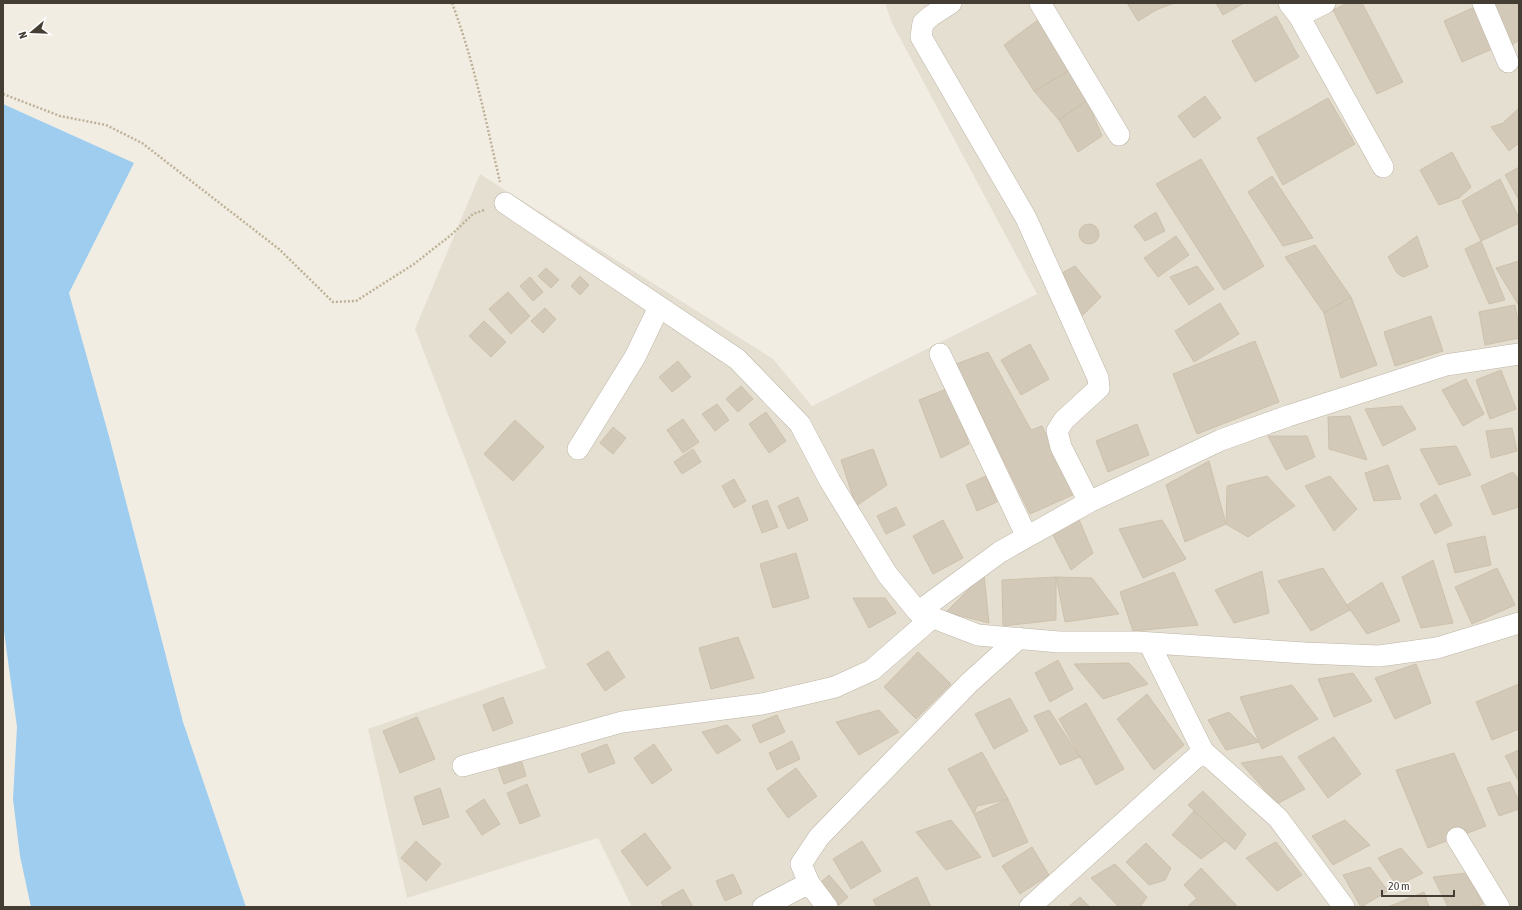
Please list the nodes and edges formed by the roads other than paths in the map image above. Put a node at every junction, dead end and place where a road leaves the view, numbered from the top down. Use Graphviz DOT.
graph roads {
  1 [pos="951,3"];
  2 [pos="1040,3"];
  3 [pos="1325,3"];
  4 [pos="1483,3"];
  5 [pos="1294,9"];
  6 [pos="1508,62"];
  7 [pos="1119,135"];
  8 [pos="1383,167"];
  9 [pos="504,203"];
  10 [pos="659,307"];
  11 [pos="940,354"];
  12 [pos="1519,354"];
  13 [pos="578,449"];
  14 [pos="1089,502"];
  15 [pos="1027,537"];
  16 [pos="925,615"];
  17 [pos="1519,623"];
  18 [pos="1019,638"];
  19 [pos="1149,643"];
  20 [pos="1203,751"];
  21 [pos="463,766"];
  22 [pos="1457,838"];
  23 [pos="808,883"];
  24 [pos="763,907"];
  25 [pos="827,907"];
  26 [pos="1030,907"];
  27 [pos="1344,907"];
  28 [pos="1499,907"];
  1 -- 14 [label="street"];
  2 -- 7 [label="street"];
  3 -- 5 [label="street"];
  4 -- 6 [label="street"];
  5 -- 8 [label="street"];
  9 -- 10 [label="street"];
  10 -- 13 [label="street"];
  10 -- 16 [label="street"];
  11 -- 15 [label="street"];
  12 -- 14 [label="street"];
  14 -- 15 [label="street"];
  15 -- 16 [label="street"];
  16 -- 18 [label="street"];
  16 -- 21 [label="street"];
  17 -- 19 [label="street"];
  18 -- 19 [label="street"];
  18 -- 23 [label="street"];
  19 -- 20 [label="street"];
  20 -- 26 [label="street"];
  20 -- 27 [label="street"];
  22 -- 28 [label="street"];
  23 -- 24 [label="street"];
  23 -- 25 [label="street"];
}
